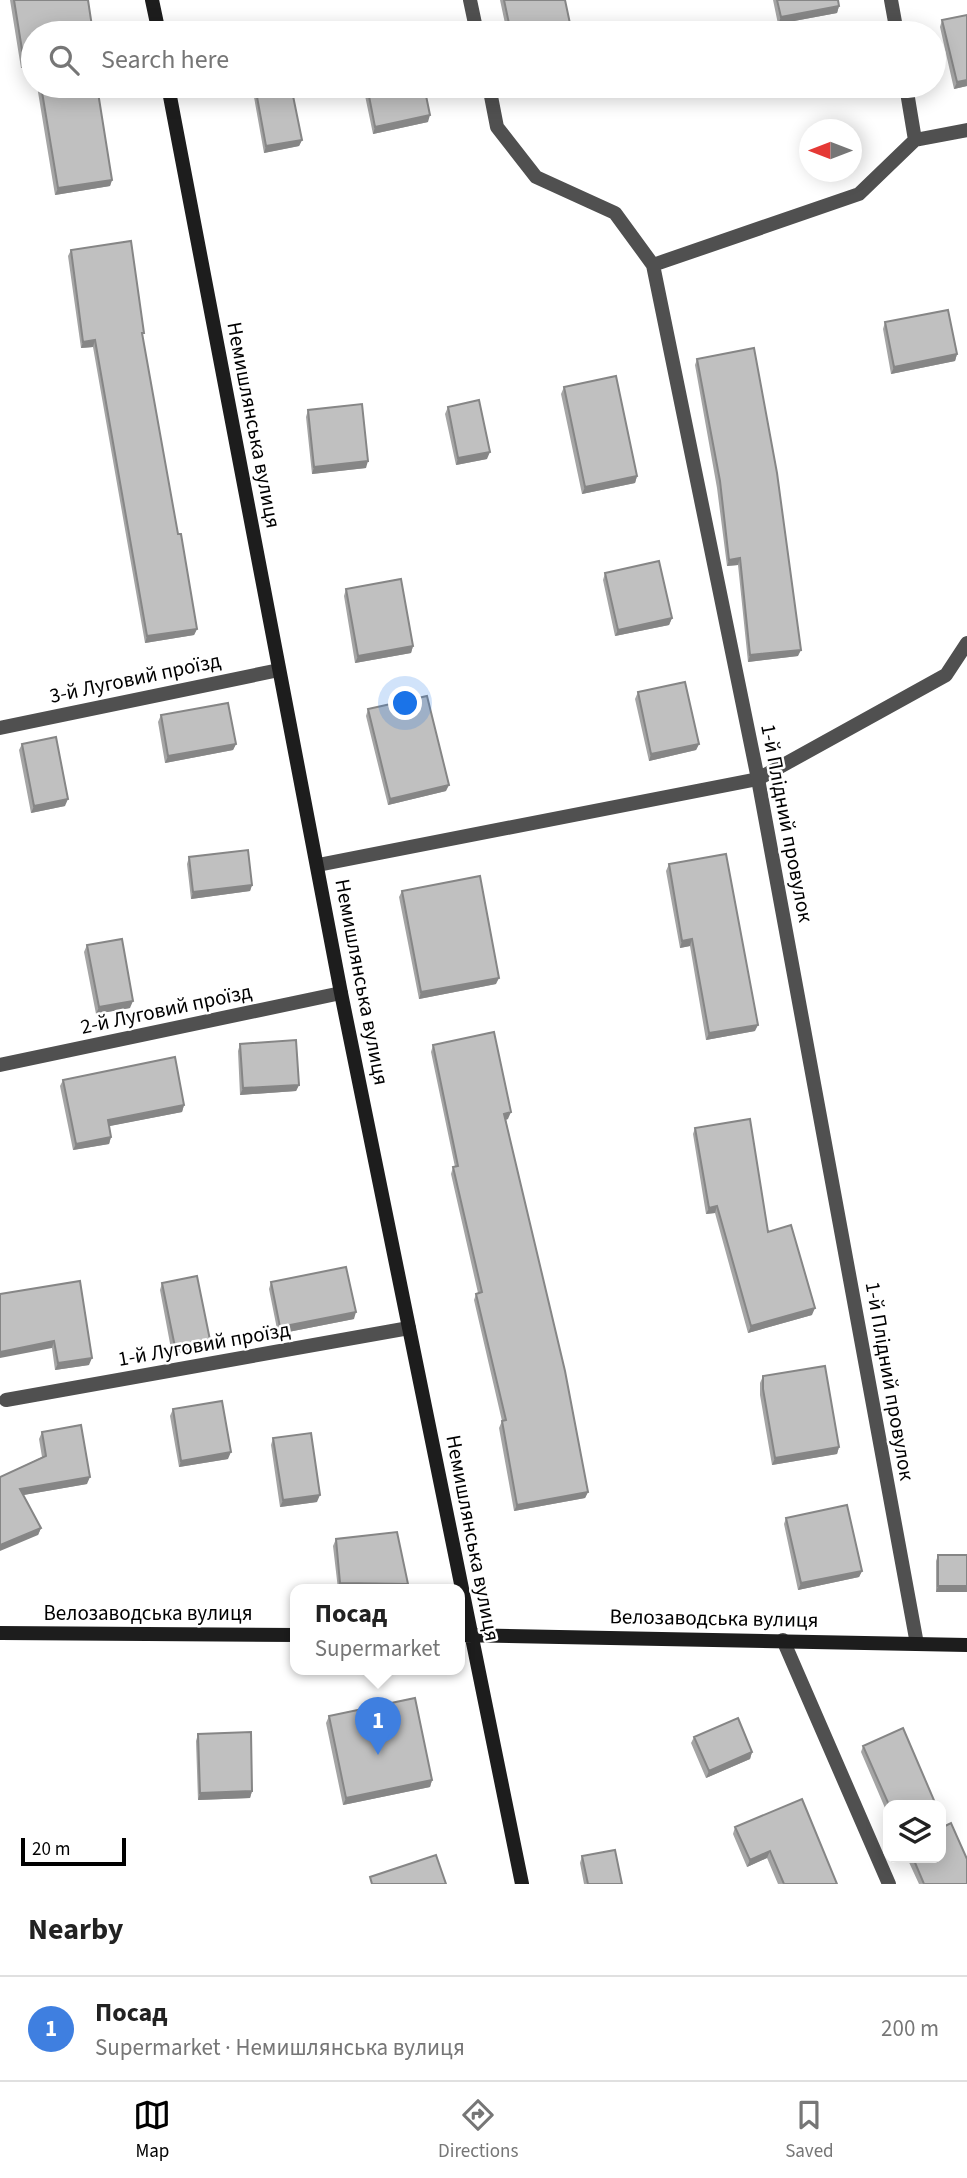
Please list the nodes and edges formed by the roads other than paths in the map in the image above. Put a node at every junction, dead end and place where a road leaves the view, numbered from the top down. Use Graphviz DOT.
graph roads {
  1 [pos="152,0"];
  2 [pos="470,0"];
  3 [pos="891,0"];
  4 [pos="156,21"];
  5 [pos="474,21"];
  6 [pos="895,21"];
  7 [pos="171,98"];
  8 [pos="491,98"];
  9 [pos="908,98"];
  10 [pos="967,130"];
  11 [pos="915,139"];
  12 [pos="653,265"];
  13 [pos="967,643"];
  14 [pos="279,670"];
  15 [pos="0,728"];
  16 [pos="758,779"];
  17 [pos="318,865"];
  18 [pos="341,993"];
  19 [pos="0,1065"];
  20 [pos="409,1328"];
  21 [pos="6,1400"];
  22 [pos="456,1584"];
  23 [pos="0,1633"];
  24 [pos="290,1635"];
  25 [pos="466,1636"];
  26 [pos="783,1640"];
  27 [pos="917,1644"];
  28 [pos="967,1645"];
  29 [pos="522,1884"];
  30 [pos="889,1884"];
  1 -- 4 [label="street"];
  2 -- 5 [label="street"];
  3 -- 6 [label="street"];
  7 -- 14 [label="street, Немишлянська вулиця"];
  8 -- 12 [label="street, 1-й Плідний провулок"];
  9 -- 11 [label="street"];
  10 -- 11 [label="street"];
  11 -- 12 [label="street"];
  12 -- 16 [label="street, 1-й Плідний провулок"];
  13 -- 16 [label="street"];
  14 -- 15 [label="street, 3-й Луговий проїзд"];
  14 -- 17 [label="street, Немишлянська вулиця"];
  16 -- 17 [label="street"];
  16 -- 27 [label="street, 1-й Плідний провулок"];
  17 -- 18 [label="street, Немишлянська вулиця"];
  18 -- 19 [label="street, 2-й Луговий проїзд"];
  18 -- 20 [label="street, Немишлянська вулиця"];
  20 -- 21 [label="street, 1-й Луговий проїзд"];
  20 -- 22 [label="street, Немишлянська вулиця"];
  23 -- 24 [label="street, Велозаводська вулиця"];
  25 -- 26 [label="street, Велозаводська вулиця"];
  25 -- 29 [label="street, Немишлянська вулиця"];
  26 -- 27 [label="street, Велозаводська вулиця"];
  26 -- 30 [label="street"];
  27 -- 28 [label="street, Велозаводська вулиця"];
}
